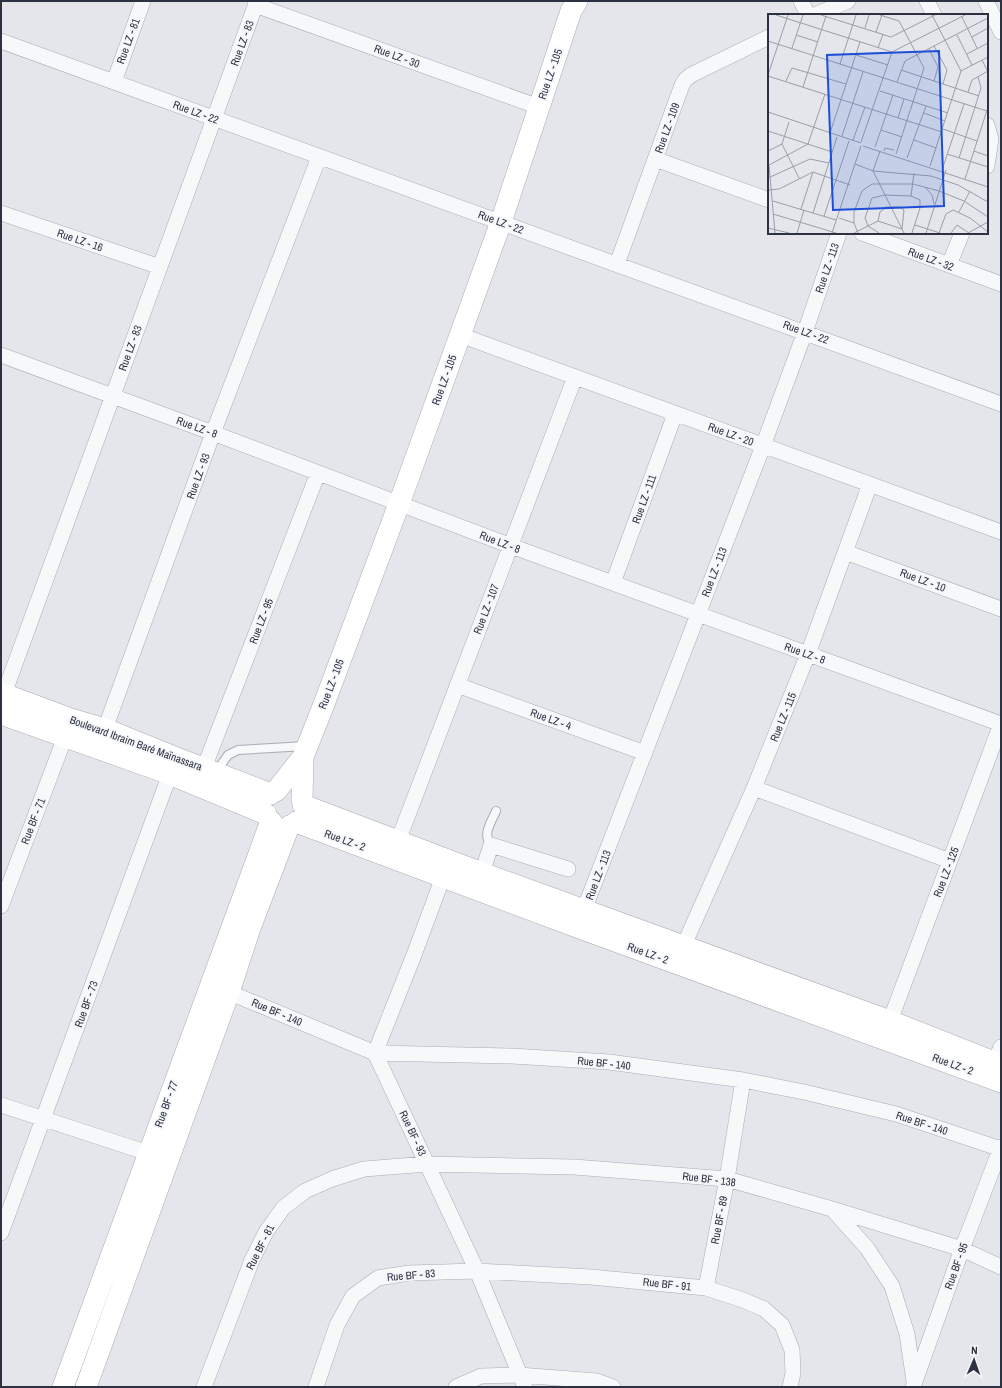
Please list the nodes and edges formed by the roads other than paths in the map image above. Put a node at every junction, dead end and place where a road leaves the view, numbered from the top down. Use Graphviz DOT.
graph roads {
  1 [pos="143,1"];
  2 [pos="577,1"];
  3 [pos="801,1"];
  4 [pos="848,1"];
  5 [pos="927,1"];
  6 [pos="986,1"];
  7 [pos="256,3"];
  8 [pos="808,14"];
  9 [pos="817,14"];
  10 [pos="934,14"];
  11 [pos="1001,32"];
  12 [pos="768,37"];
  13 [pos="1,41"];
  14 [pos="114,82"];
  15 [pos="539,107"];
  16 [pos="215,118"];
  17 [pos="988,130"];
  18 [pos="318,157"];
  19 [pos="988,157"];
  20 [pos="655,159"];
  21 [pos="768,200"];
  22 [pos="1,213"];
  23 [pos="501,222"];
  24 [pos="839,234"];
  25 [pos="865,234"];
  26 [pos="962,234"];
  27 [pos="617,264"];
  28 [pos="949,265"];
  29 [pos="160,267"];
  30 [pos="1001,284"];
  31 [pos="805,332"];
  32 [pos="460,335"];
  33 [pos="1,355"];
  34 [pos="575,377"];
  35 [pos="112,397"];
  36 [pos="1001,404"];
  37 [pos="675,414"];
  38 [pos="213,433"];
  39 [pos="763,446"];
  40 [pos="318,473"];
  41 [pos="870,484"];
  42 [pos="399,504"];
  43 [pos="1001,532"];
  44 [pos="511,546"];
  45 [pos="846,552"];
  46 [pos="613,583"];
  47 [pos="1001,609"];
  48 [pos="698,614"];
  49 [pos="808,654"];
  50 [pos="458,685"];
  51 [pos="2,701"];
  52 [pos="1001,724"];
  53 [pos="105,729"];
  54 [pos="65,737"];
  55 [pos="305,752"];
  56 [pos="645,753"];
  57 [pos="210,770"];
  58 [pos="170,774"];
  59 [pos="754,788"];
  60 [pos="274,792"];
  61 [pos="496,811"];
  62 [pos="288,815"];
  63 [pos="398,841"];
  64 [pos="491,845"];
  65 [pos="950,861"];
  66 [pos="8,867"];
  67 [pos="568,869"];
  68 [pos="482,873"];
  69 [pos="443,877"];
  70 [pos="1,906"];
  71 [pos="584,910"];
  72 [pos="685,946"];
  73 [pos="220,989"];
  74 [pos="890,1021"];
  75 [pos="375,1053"];
  76 [pos="999,1058"];
  77 [pos="743,1080"];
  78 [pos="1001,1082"];
  79 [pos="1,1105"];
  80 [pos="43,1120"];
  81 [pos="1001,1148"];
  82 [pos="148,1153"];
  83 [pos="427,1164"];
  84 [pos="167,1166"];
  85 [pos="727,1180"];
  86 [pos="832,1209"];
  87 [pos="1,1233"];
  88 [pos="962,1249"];
  89 [pos="1001,1267"];
  90 [pos="477,1272"];
  91 [pos="706,1288"];
  92 [pos="522,1381"];
  93 [pos="914,1385"];
  94 [pos="63,1387"];
  95 [pos="86,1387"];
  96 [pos="204,1387"];
  97 [pos="316,1387"];
  98 [pos="456,1387"];
  99 [pos="613,1387"];
  100 [pos="790,1387"];
  1 -- 14 [label="street, Rue LZ - 81"];
  2 -- 15 [label="main road, Rue LZ - 105"];
  3 -- 8 [label="street"];
  4 -- 9 [label="street"];
  5 -- 10 [label="street"];
  6 -- 11 [label="street"];
  7 -- 15 [label="street, Rue LZ - 30"];
  7 -- 16 [label="street, Rue LZ - 83"];
  12 -- 20 [label="street, Rue LZ - 109"];
  13 -- 14 [label="street, Rue LZ - 22"];
  14 -- 16 [label="street, Rue LZ - 22"];
  15 -- 23 [label="main road, Rue LZ - 105"];
  16 -- 18 [label="street, Rue LZ - 22"];
  16 -- 29 [label="street, Rue LZ - 83"];
  17 -- 19 [label="street"];
  18 -- 23 [label="street, Rue LZ - 22"];
  18 -- 38 [label="street, Rue LZ - 93"];
  20 -- 21 [label="street"];
  20 -- 27 [label="street, Rue LZ - 109"];
  22 -- 29 [label="street, Rue LZ - 16"];
  23 -- 27 [label="street, Rue LZ - 22"];
  23 -- 32 [label="main road, Rue LZ - 105"];
  24 -- 31 [label="street, Rue LZ - 113"];
  25 -- 28 [label="street, Rue LZ - 32"];
  26 -- 28 [label="street"];
  27 -- 31 [label="street, Rue LZ - 22"];
  28 -- 30 [label="street, Rue LZ - 32"];
  29 -- 35 [label="street, Rue LZ - 83"];
  31 -- 36 [label="street, Rue LZ - 22"];
  31 -- 39 [label="street, Rue LZ - 113"];
  32 -- 34 [label="street, Rue LZ - 20"];
  32 -- 42 [label="main road, Rue LZ - 105"];
  33 -- 35 [label="street, Rue LZ - 8"];
  34 -- 37 [label="street, Rue LZ - 20"];
  34 -- 44 [label="street, Rue LZ - 107"];
  35 -- 38 [label="street, Rue LZ - 8"];
  35 -- 51 [label="street, Rue LZ - 83"];
  37 -- 39 [label="street, Rue LZ - 20"];
  37 -- 46 [label="street, Rue LZ - 111"];
  38 -- 40 [label="street, Rue LZ - 8"];
  38 -- 53 [label="street, Rue LZ - 93"];
  39 -- 41 [label="street, Rue LZ - 20"];
  39 -- 48 [label="street, Rue LZ - 113"];
  40 -- 42 [label="street, Rue LZ - 8"];
  40 -- 57 [label="street, Rue LZ - 95"];
  41 -- 43 [label="street, Rue LZ - 20"];
  41 -- 45 [label="street, Rue LZ - 115"];
  42 -- 44 [label="street, Rue LZ - 8"];
  42 -- 55 [label="main road, Rue LZ - 105"];
  44 -- 46 [label="street, Rue LZ - 8"];
  44 -- 50 [label="street, Rue LZ - 107"];
  45 -- 47 [label="street, Rue LZ - 10"];
  45 -- 49 [label="street, Rue LZ - 115"];
  46 -- 48 [label="street, Rue LZ - 8"];
  48 -- 49 [label="street, Rue LZ - 8"];
  48 -- 56 [label="street, Rue LZ - 113"];
  49 -- 52 [label="street, Rue LZ - 8"];
  49 -- 59 [label="street, Rue LZ - 115"];
  50 -- 56 [label="street, Rue LZ - 4"];
  50 -- 63 [label="street, Rue LZ - 107"];
  51 -- 53 [label="main road, Boulevard Ibraim Baré Maïnassara"];
  51 -- 54 [label="main road, Boulevard Ibraim Baré Maïnassara"];
  52 -- 65 [label="street, Rue LZ - 125"];
  53 -- 57 [label="main road, Boulevard Ibraim Baré Maïnassara"];
  54 -- 58 [label="main road, Boulevard Ibraim Baré Maïnassara"];
  54 -- 66 [label="street, Rue BF - 71"];
  55 -- 57 [label="lane"];
  55 -- 60 [label="main road, Rue LZ - 105"];
  55 -- 62 [label="main road, Rue LZ - 105"];
  56 -- 71 [label="street, Rue LZ - 113"];
  57 -- 60 [label="main road, Boulevard Ibraim Baré Maïnassara"];
  58 -- 62 [label="main road, Boulevard Ibraim Baré Maïnassara"];
  58 -- 80 [label="street, Rue BF - 73"];
  59 -- 65 [label="street"];
  59 -- 72 [label="street, Rue LZ - 115"];
  60 -- 62 [label="main road"];
  60 -- 62 [label="main road, Boulevard Ibraim Baré Maïnassara"];
  61 -- 64 [label="lane"];
  62 -- 63 [label="main road, Rue LZ - 2"];
  62 -- 69 [label="main road, Rue LZ - 2"];
  62 -- 73 [label="main road, Rue BF - 77"];
  63 -- 68 [label="main road, Rue LZ - 2"];
  64 -- 67 [label="street"];
  64 -- 68 [label="street"];
  65 -- 74 [label="street, Rue LZ - 125"];
  66 -- 70 [label="street, Rue BF - 71"];
  68 -- 71 [label="main road, Rue LZ - 2"];
  69 -- 75 [label="street"];
  69 -- 78 [label="main road, Rue LZ - 2"];
  71 -- 72 [label="main road, Rue LZ - 2"];
  72 -- 74 [label="main road, Rue LZ - 2"];
  73 -- 75 [label="street, Rue BF - 140"];
  73 -- 82 [label="main road, Rue BF - 77"];
  73 -- 84 [label="main road, Rue BF - 77"];
  74 -- 76 [label="main road, Rue LZ - 2"];
  75 -- 77 [label="street, Rue BF - 140"];
  75 -- 83 [label="street, Rue BF - 93"];
  77 -- 81 [label="street, Rue BF - 140"];
  77 -- 85 [label="street, Rue BF - 89"];
  79 -- 80 [label="street"];
  80 -- 82 [label="street"];
  80 -- 87 [label="street, Rue BF - 73"];
  81 -- 88 [label="street, Rue BF - 95"];
  82 -- 84 [label="street"];
  82 -- 94 [label="main road, Rue BF - 77"];
  83 -- 85 [label="street, Rue BF - 138"];
  83 -- 90 [label="street, Rue BF - 93"];
  83 -- 96 [label="street, Rue BF - 81"];
  84 -- 95 [label="main road, Rue BF - 77"];
  85 -- 86 [label="street, Rue BF - 138"];
  85 -- 91 [label="street, Rue BF - 89"];
  86 -- 88 [label="street, Rue BF - 138"];
  86 -- 93 [label="street"];
  88 -- 89 [label="street, Rue BF - 138"];
  88 -- 93 [label="street, Rue BF - 95"];
  90 -- 91 [label="street, Rue BF - 91"];
  90 -- 92 [label="street, Rue BF - 93"];
  90 -- 97 [label="street, Rue BF - 83"];
  91 -- 100 [label="street, Rue BF - 91"];
  92 -- 98 [label="street"];
  92 -- 99 [label="street"];
}
